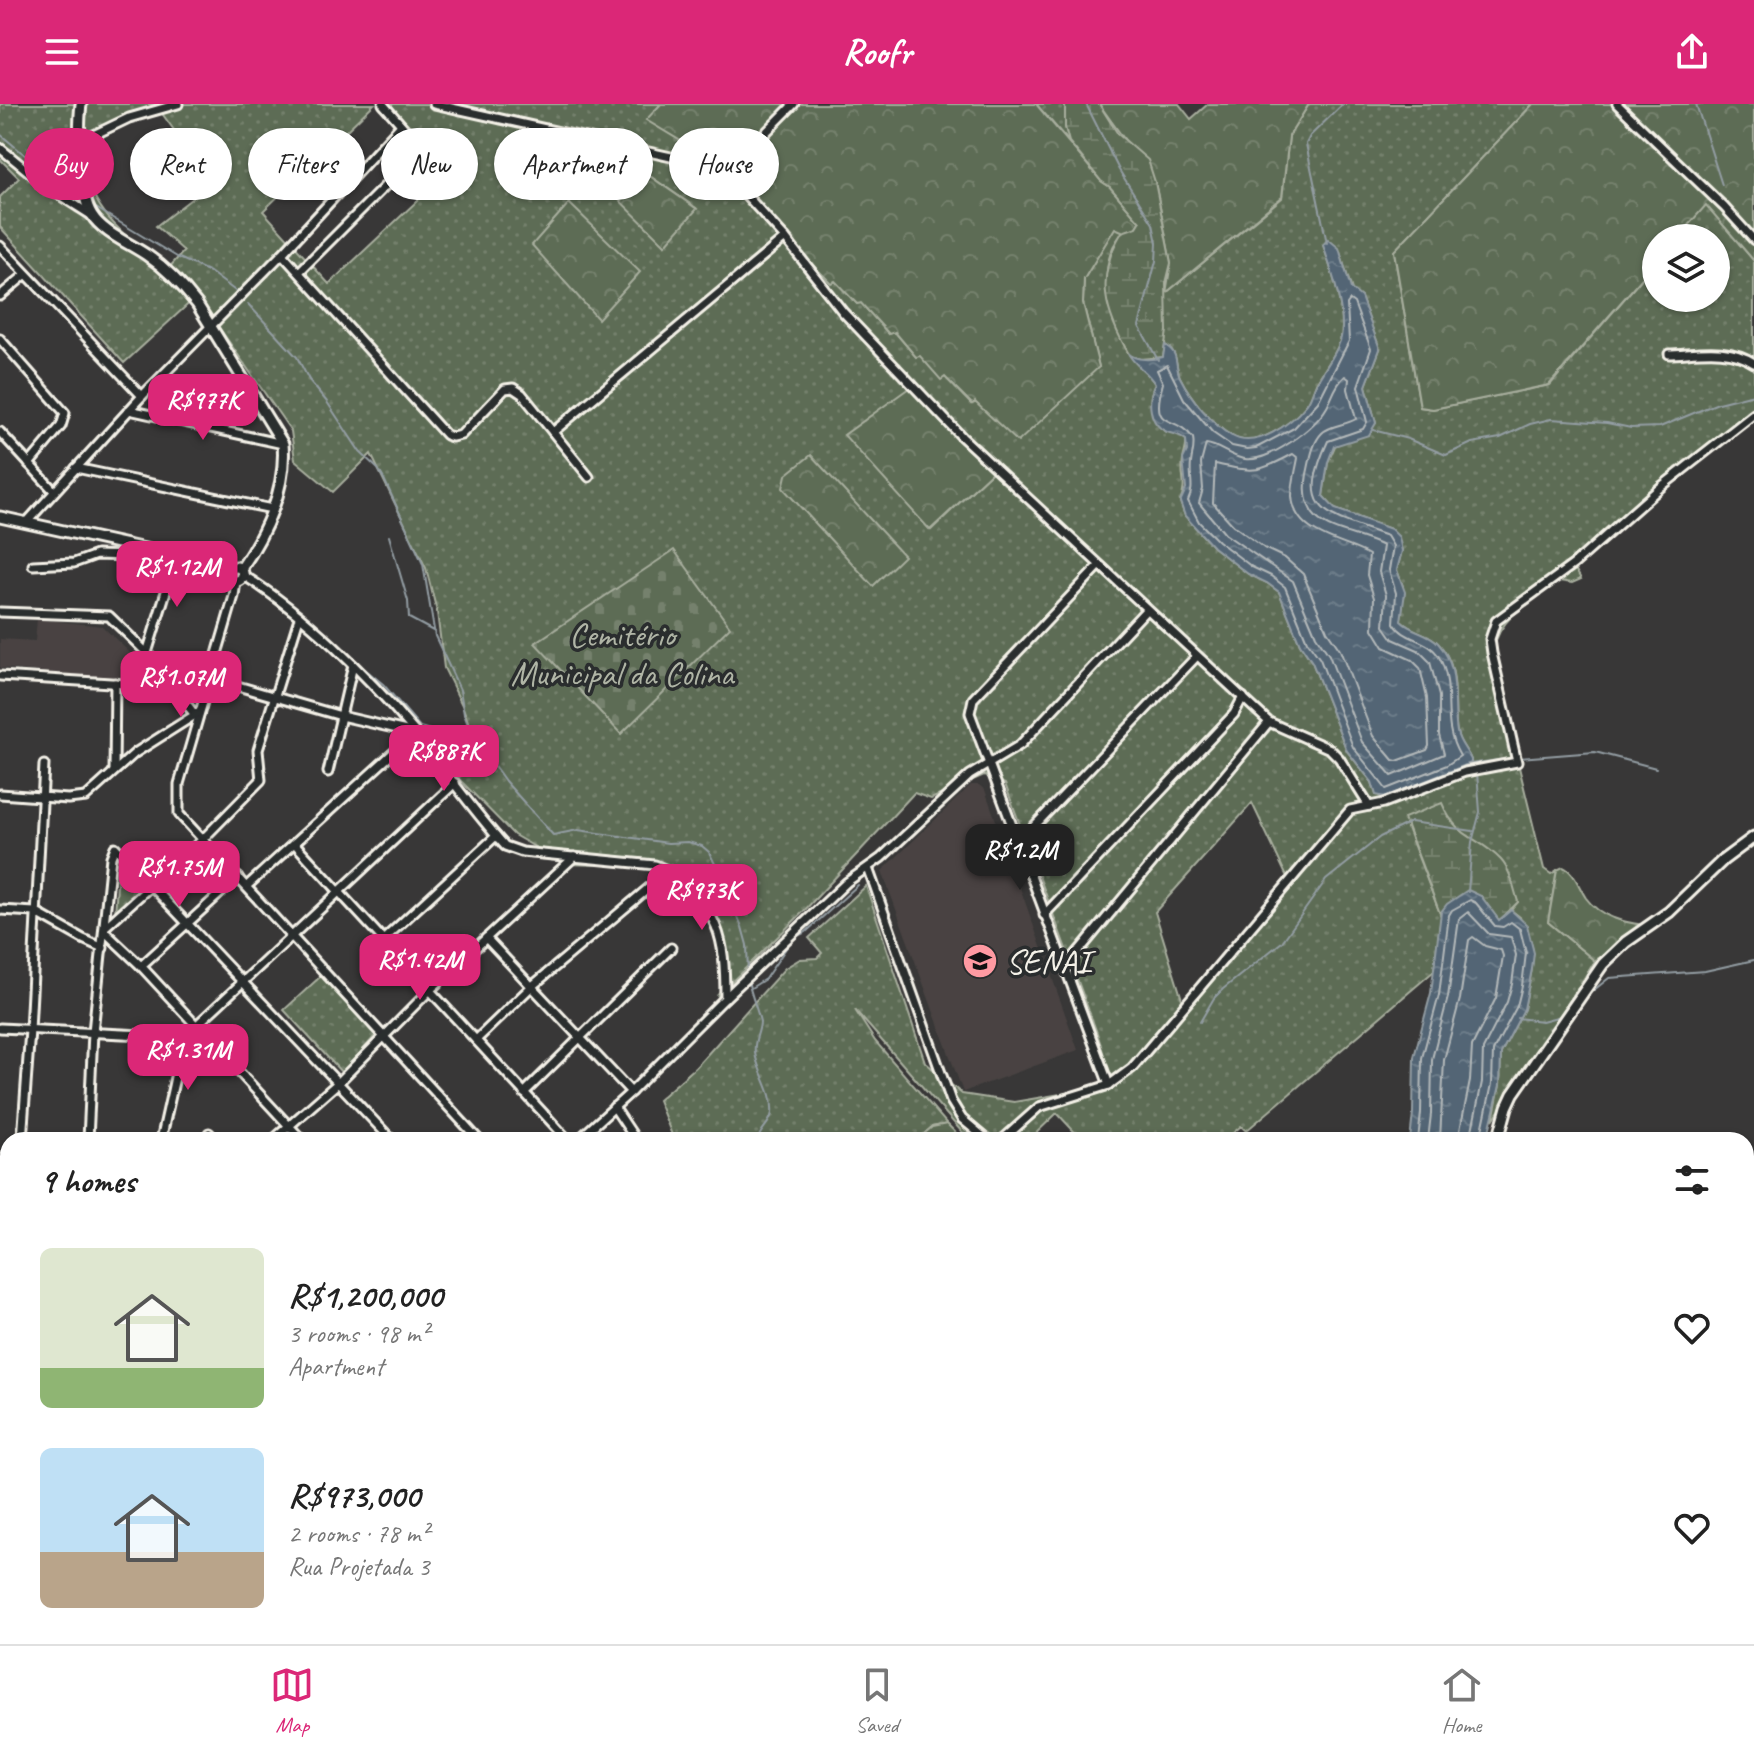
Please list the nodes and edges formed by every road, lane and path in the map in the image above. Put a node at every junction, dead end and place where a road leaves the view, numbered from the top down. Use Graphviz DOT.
graph roads {
  1 [pos="81,104"];
  2 [pos="178,104"];
  3 [pos="383,104"];
  4 [pos="434,104"];
  5 [pos="794,104"];
  6 [pos="1617,104"];
  7 [pos="401,125"];
  8 [pos="80,128"];
  9 [pos="108,128"];
  10 [pos="404,128"];
  11 [pos="770,128"];
  12 [pos="0,148"];
  13 [pos="669,157"];
  14 [pos="381,190"];
  15 [pos="87,200"];
  16 [pos="751,200"];
  17 [pos="91,215"];
  18 [pos="785,238"];
  19 [pos="1754,240"];
  20 [pos="0,246"];
  21 [pos="282,254"];
  22 [pos="299,272"];
  23 [pos="25,275"];
  24 [pos="0,296"];
  25 [pos="210,328"];
  26 [pos="0,339"];
  27 [pos="1669,354"];
  28 [pos="1754,363"];
  29 [pos="142,396"];
  30 [pos="129,410"];
  31 [pos="1754,414"];
  32 [pos="0,432"];
  33 [pos="553,432"];
  34 [pos="283,444"];
  35 [pos="29,464"];
  36 [pos="76,468"];
  37 [pos="589,477"];
  38 [pos="54,491"];
  39 [pos="272,509"];
  40 [pos="0,517"];
  41 [pos="26,523"];
  42 [pos="141,548"];
  43 [pos="177,556"];
  44 [pos="33,565"];
  45 [pos="1099,566"];
  46 [pos="240,575"];
  47 [pos="1146,610"];
  48 [pos="0,612"];
  49 [pos="299,618"];
  50 [pos="147,653"];
  51 [pos="1197,656"];
  52 [pos="353,665"];
  53 [pos="0,676"];
  54 [pos="210,678"];
  55 [pos="115,683"];
  56 [pos="174,687"];
  57 [pos="1243,697"];
  58 [pos="273,698"];
  59 [pos="197,714"];
  60 [pos="341,716"];
  61 [pos="1269,722"];
  62 [pos="415,733"];
  63 [pos="991,762"];
  64 [pos="44,765"];
  65 [pos="114,771"];
  66 [pos="328,772"];
  67 [pos="455,783"];
  68 [pos="0,794"];
  69 [pos="42,796"];
  70 [pos="1369,806"];
  71 [pos="496,836"];
  72 [pos="1754,837"];
  73 [pos="202,840"];
  74 [pos="1019,842"];
  75 [pos="294,843"];
  76 [pos="574,857"];
  77 [pos="868,868"];
  78 [pos="669,871"];
  79 [pos="238,877"];
  80 [pos="152,885"];
  81 [pos="247,886"];
  82 [pos="338,890"];
  83 [pos="0,910"];
  84 [pos="35,912"];
  85 [pos="1044,915"];
  86 [pos="188,922"];
  87 [pos="105,930"];
  88 [pos="289,936"];
  89 [pos="486,938"];
  90 [pos="382,941"];
  91 [pos="103,948"];
  92 [pos="671,948"];
  93 [pos="141,966"];
  94 [pos="1064,969"];
  95 [pos="241,982"];
  96 [pos="531,987"];
  97 [pos="430,990"];
  98 [pos="725,998"];
  99 [pos="196,1027"];
  100 [pos="0,1028"];
  101 [pos="30,1030"];
  102 [pos="93,1032"];
  103 [pos="184,1037"];
  104 [pos="383,1037"];
  105 [pos="580,1039"];
  106 [pos="476,1040"];
  107 [pos="339,1082"];
  108 [pos="1109,1085"];
  109 [pos="631,1092"];
  110 [pos="524,1093"];
  111 [pos="614,1107"];
  112 [pos="289,1126"];
  113 [pos="23,1132"];
  114 [pos="88,1132"];
  115 [pos="163,1132"];
  116 [pos="282,1132"];
  117 [pos="295,1132"];
  118 [pos="385,1132"];
  119 [pos="472,1132"];
  120 [pos="561,1132"];
  121 [pos="587,1132"];
  122 [pos="631,1132"];
  123 [pos="977,1132"];
  124 [pos="1011,1132"];
  125 [pos="1500,1132"];
  1 -- 8 [label="street"];
  2 -- 9 [label="street"];
  3 -- 7 [label="street"];
  4 -- 13 [label="street"];
  5 -- 11 [label="street"];
  6 -- 19 [label="street"];
  7 -- 10 [label="street"];
  7 -- 21 [label="street"];
  12 -- 17 [label="street"];
  14 -- 22 [label="street"];
  15 -- 17 [label="street"];
  16 -- 18 [label="street"];
  17 -- 25 [label="street"];
  18 -- 33 [label="street"];
  18 -- 45 [label="street"];
  20 -- 23 [label="street"];
  21 -- 22 [label="street"];
  21 -- 25 [label="street"];
  22 -- 33 [label="street"];
  23 -- 24 [label="street"];
  23 -- 29 [label="street"];
  25 -- 29 [label="street"];
  25 -- 34 [label="street"];
  26 -- 35 [label="street"];
  27 -- 28 [label="street"];
  29 -- 30 [label="street"];
  30 -- 34 [label="street"];
  30 -- 36 [label="street"];
  31 -- 70 [label="street"];
  32 -- 35 [label="street"];
  33 -- 37 [label="street"];
  34 -- 39 [label="street"];
  35 -- 38 [label="street"];
  36 -- 38 [label="street"];
  36 -- 39 [label="street"];
  38 -- 41 [label="street"];
  39 -- 46 [label="street"];
  40 -- 41 [label="street"];
  41 -- 42 [label="street"];
  42 -- 43 [label="street"];
  42 -- 44 [label="street"];
  43 -- 46 [label="street"];
  43 -- 50 [label="street"];
  45 -- 47 [label="street"];
  45 -- 63 [label="street"];
  46 -- 49 [label="street"];
  46 -- 54 [label="street"];
  47 -- 51 [label="street"];
  47 -- 63 [label="street"];
  48 -- 50 [label="street"];
  49 -- 52 [label="street"];
  49 -- 58 [label="street"];
  50 -- 56 [label="street"];
  51 -- 57 [label="street"];
  51 -- 74 [label="street"];
  52 -- 60 [label="street"];
  52 -- 62 [label="street"];
  53 -- 55 [label="street"];
  54 -- 58 [label="street"];
  54 -- 59 [label="street"];
  55 -- 56 [label="street"];
  55 -- 65 [label="street"];
  56 -- 59 [label="street"];
  57 -- 61 [label="street"];
  57 -- 85 [label="street"];
  58 -- 60 [label="street"];
  58 -- 73 [label="street"];
  59 -- 65 [label="street"];
  59 -- 73 [label="street"];
  60 -- 62 [label="street"];
  60 -- 66 [label="street"];
  61 -- 70 [label="street"];
  61 -- 94 [label="street"];
  62 -- 67 [label="street"];
  62 -- 75 [label="street"];
  63 -- 74 [label="street"];
  63 -- 77 [label="street"];
  64 -- 69 [label="street"];
  65 -- 69 [label="street"];
  67 -- 71 [label="street"];
  67 -- 82 [label="street"];
  68 -- 69 [label="street"];
  69 -- 84 [label="street"];
  70 -- 108 [label="street"];
  71 -- 76 [label="street"];
  71 -- 90 [label="street"];
  72 -- 125 [label="street"];
  73 -- 79 [label="street"];
  73 -- 80 [label="street"];
  74 -- 85 [label="street"];
  75 -- 81 [label="street"];
  75 -- 82 [label="street"];
  76 -- 78 [label="street"];
  76 -- 89 [label="street"];
  77 -- 98 [label="street"];
  77 -- 123 [label="street"];
  78 -- 96 [label="street"];
  78 -- 98 [label="street"];
  79 -- 81 [label="street"];
  79 -- 86 [label="street"];
  80 -- 86 [label="street"];
  80 -- 87 [label="street"];
  80 -- 87 [label="street"];
  81 -- 88 [label="street"];
  82 -- 88 [label="street"];
  82 -- 90 [label="street"];
  83 -- 84 [label="street"];
  84 -- 91 [label="street"];
  84 -- 101 [label="street"];
  85 -- 94 [label="street"];
  86 -- 93 [label="street"];
  86 -- 95 [label="street"];
  87 -- 91 [label="street"];
  87 -- 93 [label="street"];
  88 -- 95 [label="street"];
  88 -- 104 [label="street"];
  89 -- 96 [label="street"];
  89 -- 97 [label="street"];
  90 -- 97 [label="street"];
  91 -- 102 [label="street"];
  92 -- 105 [label="street"];
  93 -- 99 [label="street"];
  94 -- 108 [label="street"];
  95 -- 99 [label="street"];
  95 -- 107 [label="street"];
  96 -- 105 [label="street"];
  96 -- 106 [label="street"];
  97 -- 104 [label="street"];
  97 -- 106 [label="street"];
  98 -- 109 [label="street"];
  99 -- 103 [label="street"];
  99 -- 112 [label="street"];
  100 -- 101 [label="street"];
  101 -- 102 [label="street"];
  101 -- 113 [label="street"];
  102 -- 103 [label="street"];
  102 -- 114 [label="street"];
  103 -- 115 [label="street"];
  104 -- 107 [label="street"];
  104 -- 119 [label="street"];
  105 -- 109 [label="street"];
  105 -- 110 [label="street"];
  106 -- 110 [label="street"];
  107 -- 112 [label="street"];
  107 -- 118 [label="street"];
  108 -- 124 [label="street"];
  109 -- 111 [label="street"];
  110 -- 120 [label="street"];
  111 -- 121 [label="street"];
  111 -- 122 [label="street"];
  112 -- 116 [label="street"];
  112 -- 117 [label="street"];
}
